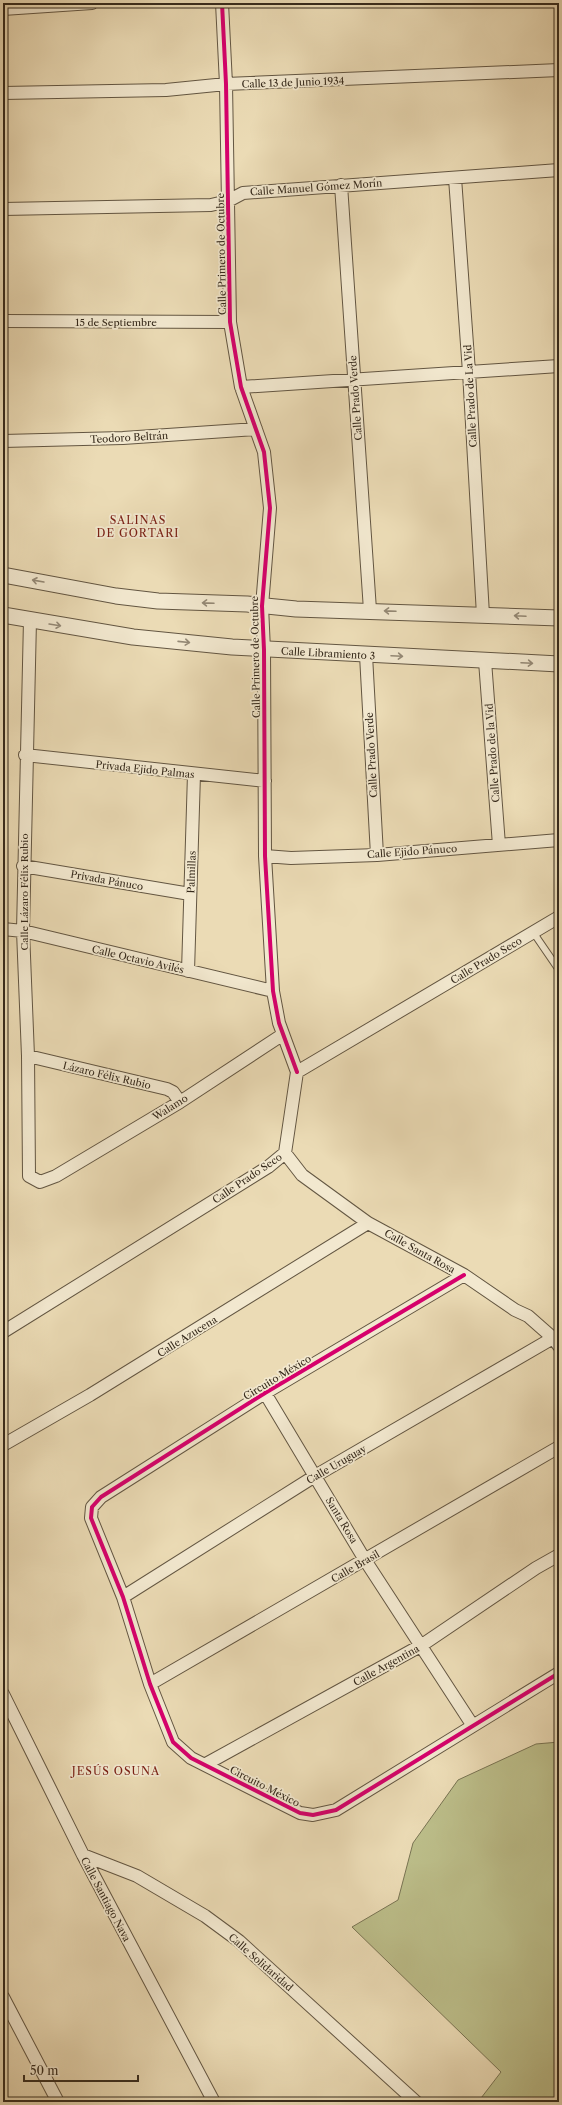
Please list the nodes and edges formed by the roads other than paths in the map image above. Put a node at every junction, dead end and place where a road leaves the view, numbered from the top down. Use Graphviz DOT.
graph roads {
  1 [pos="92,3"];
  2 [pos="222,3"];
  3 [pos="3,9"];
  4 [pos="559,70"];
  5 [pos="226,84"];
  6 [pos="3,93"];
  7 [pos="559,170"];
  8 [pos="455,178"];
  9 [pos="341,185"];
  10 [pos="228,201"];
  11 [pos="3,209"];
  12 [pos="3,321"];
  13 [pos="230,322"];
  14 [pos="559,366"];
  15 [pos="469,372"];
  16 [pos="353,379"];
  17 [pos="241,386"];
  18 [pos="256,430"];
  19 [pos="3,441"];
  20 [pos="3,575"];
  21 [pos="262,606"];
  22 [pos="370,610"];
  23 [pos="3,615"];
  24 [pos="483,615"];
  25 [pos="559,618"];
  26 [pos="30,620"];
  27 [pos="264,650"];
  28 [pos="366,655"];
  29 [pos="485,661"];
  30 [pos="559,664"];
  31 [pos="26,755"];
  32 [pos="194,774"];
  33 [pos="265,781"];
  34 [pos="559,840"];
  35 [pos="499,845"];
  36 [pos="377,855"];
  37 [pos="265,856"];
  38 [pos="24,866"];
  39 [pos="190,894"];
  40 [pos="559,917"];
  41 [pos="3,929"];
  42 [pos="23,931"];
  43 [pos="533,932"];
  44 [pos="559,970"];
  45 [pos="188,971"];
  46 [pos="272,991"];
  47 [pos="282,1035"];
  48 [pos="28,1056"];
  49 [pos="297,1072"];
  50 [pos="180,1102"];
  51 [pos="285,1153"];
  52 [pos="29,1163"];
  53 [pos="368,1223"];
  54 [pos="464,1275"];
  55 [pos="3,1332"];
  56 [pos="556,1342"];
  57 [pos="265,1392"];
  58 [pos="3,1445"];
  59 [pos="559,1446"];
  60 [pos="315,1476"];
  61 [pos="559,1555"];
  62 [pos="365,1560"];
  63 [pos="123,1597"];
  64 [pos="422,1645"];
  65 [pos="559,1673"];
  66 [pos="150,1684"];
  67 [pos="3,1694"];
  68 [pos="473,1726"];
  69 [pos="206,1764"];
  70 [pos="83,1855"];
  71 [pos="3,1997"];
  72 [pos="58,2102"];
  73 [pos="214,2102"];
  74 [pos="416,2102"];
  1 -- 3 [label="street"];
  2 -- 5 [label="street, Calle Primero de Octubre"];
  4 -- 5 [label="street, Calle 13 de Junio 1934"];
  5 -- 6 [label="street, Calle 13 de Junio 1934"];
  5 -- 10 [label="street, Calle Primero de Octubre"];
  7 -- 8 [label="street, Calle Manuel Gómez Morín"];
  8 -- 9 [label="street, Calle Manuel Gómez Morín"];
  8 -- 15 [label="street, Calle Prado de La Vid"];
  9 -- 10 [label="street, Calle Manuel Gómez Morín"];
  9 -- 16 [label="street, Calle Prado Verde"];
  10 -- 11 [label="street, Calle Manuel Gómez Morín"];
  10 -- 13 [label="street, Calle Primero de Octubre"];
  12 -- 13 [label="street, 15 de Septiembre"];
  13 -- 17 [label="street, Calle Primero de Octubre"];
  14 -- 15 [label="street"];
  15 -- 16 [label="street"];
  15 -- 24 [label="street, Calle Prado de La Vid"];
  16 -- 17 [label="street"];
  16 -- 22 [label="street, Calle Prado Verde"];
  17 -- 18 [label="street, Calle Primero de Octubre"];
  18 -- 19 [label="street, Teodoro Beltrán"];
  18 -- 21 [label="street, Calle Primero de Octubre"];
  21 -- 20 [label="street, one-way"];
  21 -- 22 [label="street"];
  21 -- 27 [label="street, Calle Primero de Octubre"];
  24 -- 22 [label="street, one-way"];
  23 -- 26 [label="street, Calle Libramiento 3"];
  25 -- 24 [label="street, one-way"];
  26 -- 27 [label="street, Calle Libramiento 3, one-way"];
  26 -- 31 [label="street, Calle Lázaro Félix Rubio"];
  27 -- 28 [label="street, Calle Libramiento 3"];
  27 -- 33 [label="street, Calle Primero de Octubre"];
  28 -- 29 [label="street, Calle Libramiento 3, one-way"];
  28 -- 36 [label="street, Calle Prado Verde"];
  29 -- 30 [label="street, Calle Libramiento 3, one-way"];
  29 -- 35 [label="street, Calle Prado de la Vid"];
  31 -- 32 [label="street, Privada Ejido Palmas"];
  31 -- 38 [label="street, Calle Lázaro Félix Rubio"];
  32 -- 33 [label="street, Privada Ejido Palmas"];
  32 -- 39 [label="street, Palmillas"];
  33 -- 37 [label="street, Calle Primero de Octubre"];
  34 -- 35 [label="street, Calle Ejido Pánuco"];
  35 -- 36 [label="street, Calle Ejido Pánuco"];
  36 -- 37 [label="street, Calle Ejido Pánuco"];
  37 -- 46 [label="street, Calle Primero de Octubre"];
  38 -- 39 [label="street, Privada Pánuco"];
  38 -- 42 [label="street, Calle Lázaro Félix Rubio"];
  39 -- 45 [label="street, Palmillas"];
  40 -- 43 [label="street, Calle Prado Seco"];
  41 -- 42 [label="street, Calle Octavio Avilés"];
  42 -- 45 [label="street, Calle Octavio Avilés"];
  42 -- 48 [label="street, Calle Lázaro Félix Rubio"];
  43 -- 44 [label="lane"];
  43 -- 49 [label="street, Calle Prado Seco"];
  45 -- 46 [label="street, Calle Octavio Avilés"];
  46 -- 47 [label="street, Calle Primero de Octubre"];
  47 -- 49 [label="street, Calle Primero de Octubre"];
  47 -- 50 [label="street, Walamo"];
  48 -- 50 [label="street, Lázaro Félix Rubio"];
  48 -- 52 [label="street, Calle Lázaro Félix Rubio"];
  49 -- 51 [label="street, Calle Prado Seco"];
  50 -- 52 [label="street, Walamo"];
  51 -- 53 [label="street, Calle Santa Rosa"];
  51 -- 55 [label="street, Calle Prado Seco"];
  53 -- 54 [label="street, Calle Santa Rosa"];
  53 -- 58 [label="street, Calle Azucena"];
  54 -- 56 [label="street, Calle Santa Rosa"];
  54 -- 57 [label="street, Circuito México"];
  56 -- 60 [label="street, Calle Uruguay"];
  57 -- 60 [label="street, Santa Rosa"];
  57 -- 63 [label="street, Circuito México"];
  59 -- 62 [label="street, Calle Brasil"];
  60 -- 62 [label="street, Santa Rosa"];
  60 -- 63 [label="street, Calle Uruguay"];
  61 -- 64 [label="street, Calle Argentina"];
  62 -- 64 [label="street, Santa Rosa"];
  62 -- 66 [label="street, Calle Brasil"];
  63 -- 66 [label="street, Circuito México"];
  64 -- 68 [label="street, Santa Rosa"];
  64 -- 69 [label="street, Calle Argentina"];
  65 -- 68 [label="street, Circuito México"];
  66 -- 69 [label="street, Circuito México"];
  67 -- 70 [label="street, Calle Santiago Nava"];
  68 -- 69 [label="street, Circuito México"];
  70 -- 73 [label="street, Calle Santiago Nava"];
  70 -- 74 [label="street, Calle Solidaridad"];
  71 -- 72 [label="street"];
}
